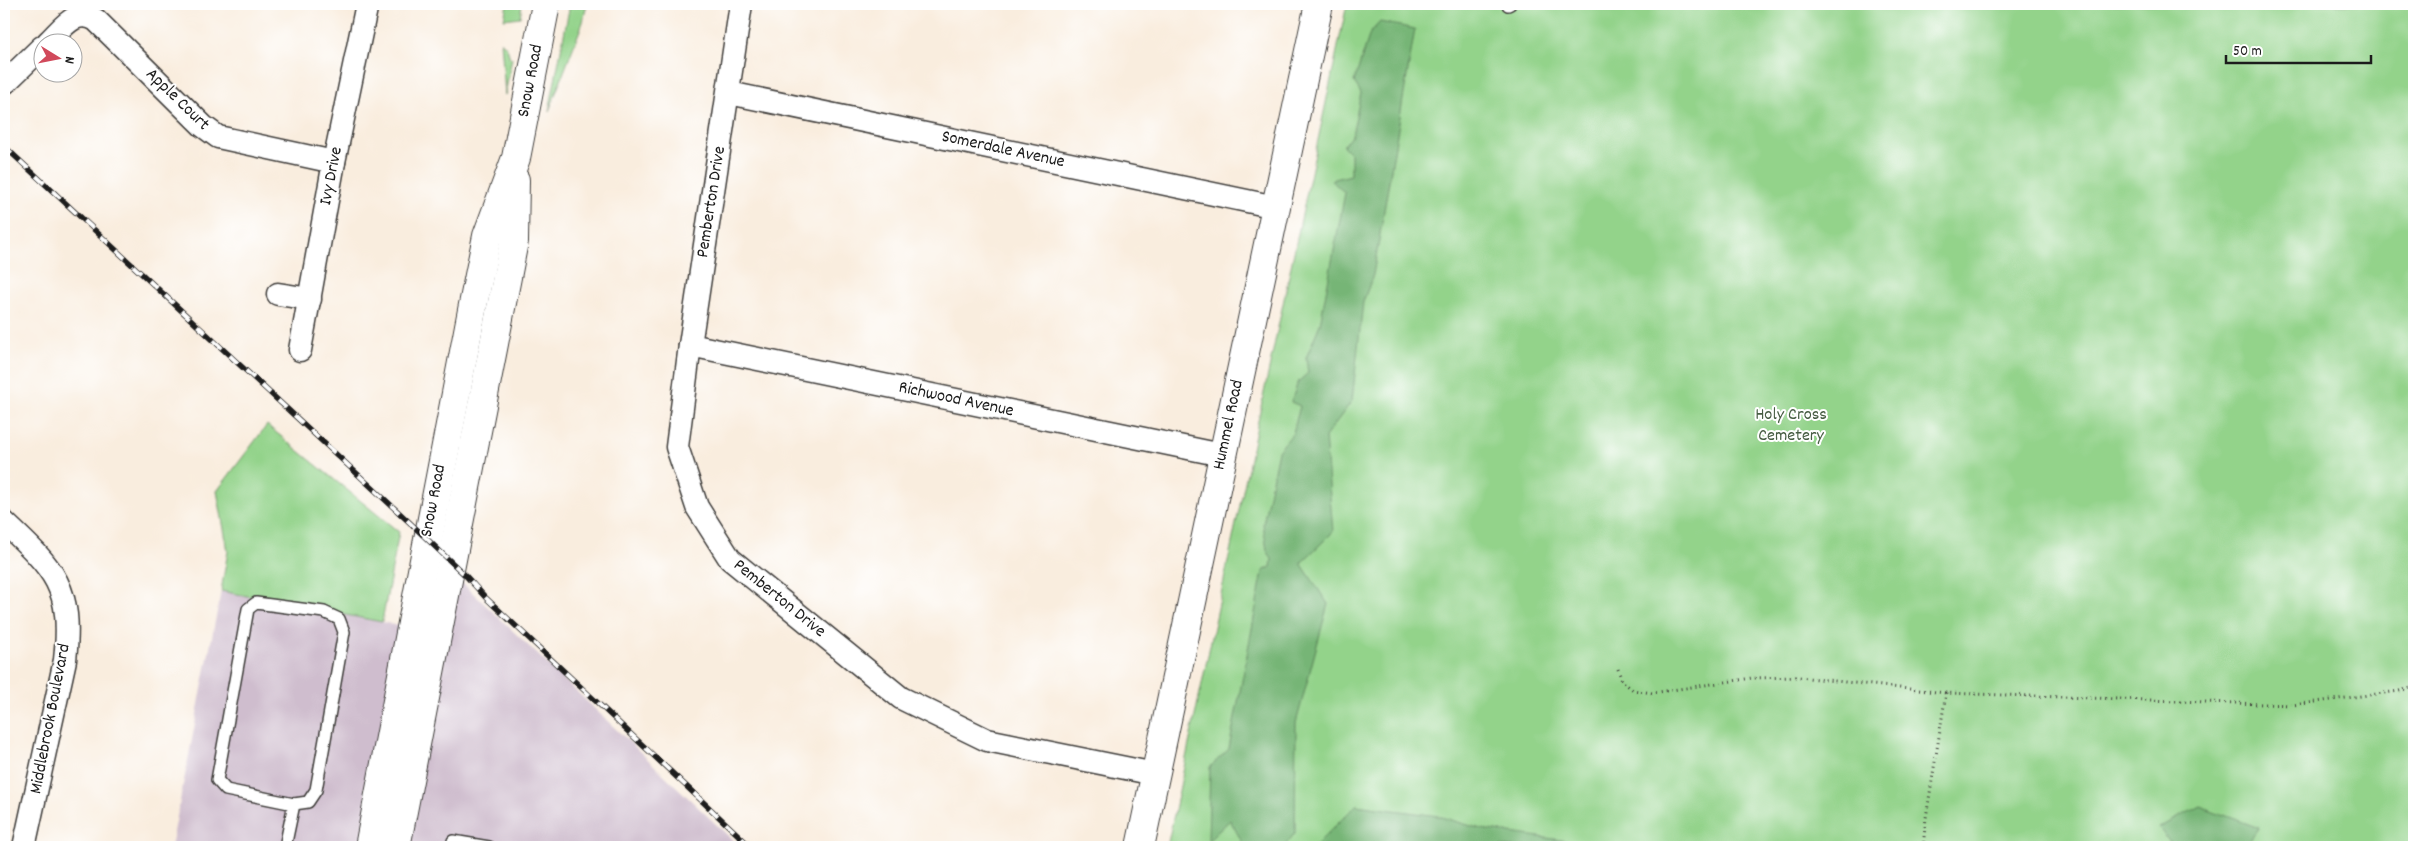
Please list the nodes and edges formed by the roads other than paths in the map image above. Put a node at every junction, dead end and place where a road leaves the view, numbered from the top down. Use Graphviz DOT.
graph roads {
  1 [pos="367,4"];
  2 [pos="546,4"];
  3 [pos="741,4"];
  4 [pos="1319,4"];
  5 [pos="58,32"];
  6 [pos="32,57"];
  7 [pos="6,82"];
  8 [pos="729,93"];
  9 [pos="516,158"];
  10 [pos="334,162"];
  11 [pos="1276,208"];
  12 [pos="278,294"];
  13 [pos="310,299"];
  14 [pos="690,345"];
  15 [pos="300,350"];
  16 [pos="1222,455"];
  17 [pos="4,522"];
  18 [pos="1156,774"];
  19 [pos="294,804"];
  20 [pos="453,841"];
  21 [pos="24,847"];
  22 [pos="285,847"];
  23 [pos="368,847"];
  24 [pos="396,847"];
  25 [pos="489,847"];
  26 [pos="1140,847"];
  1 -- 10 [label="street, Ivy Drive"];
  2 -- 9 [label="main road, Snow Road"];
  3 -- 8 [label="street, Pemberton Drive"];
  4 -- 11 [label="main road, Hummel Road"];
  5 -- 10 [label="street, Apple Court"];
  6 -- 7 [label="street"];
  8 -- 11 [label="street, Somerdale Avenue"];
  8 -- 14 [label="street, Pemberton Drive"];
  9 -- 23 [label="main road, Snow Road"];
  9 -- 24 [label="main road, Snow Road"];
  10 -- 13 [label="street, Ivy Drive"];
  11 -- 16 [label="main road, Hummel Road"];
  12 -- 13 [label="street"];
  13 -- 15 [label="street, Ivy Drive"];
  14 -- 16 [label="street, Richwood Avenue"];
  14 -- 18 [label="street, Pemberton Drive"];
  16 -- 18 [label="main road, Hummel Road"];
  17 -- 21 [label="street, Middlebrook Boulevard"];
  18 -- 26 [label="main road, Hummel Road"];
  19 -- 19 [label="lane"];
  19 -- 22 [label="lane"];
  20 -- 25 [label="lane"];
}
